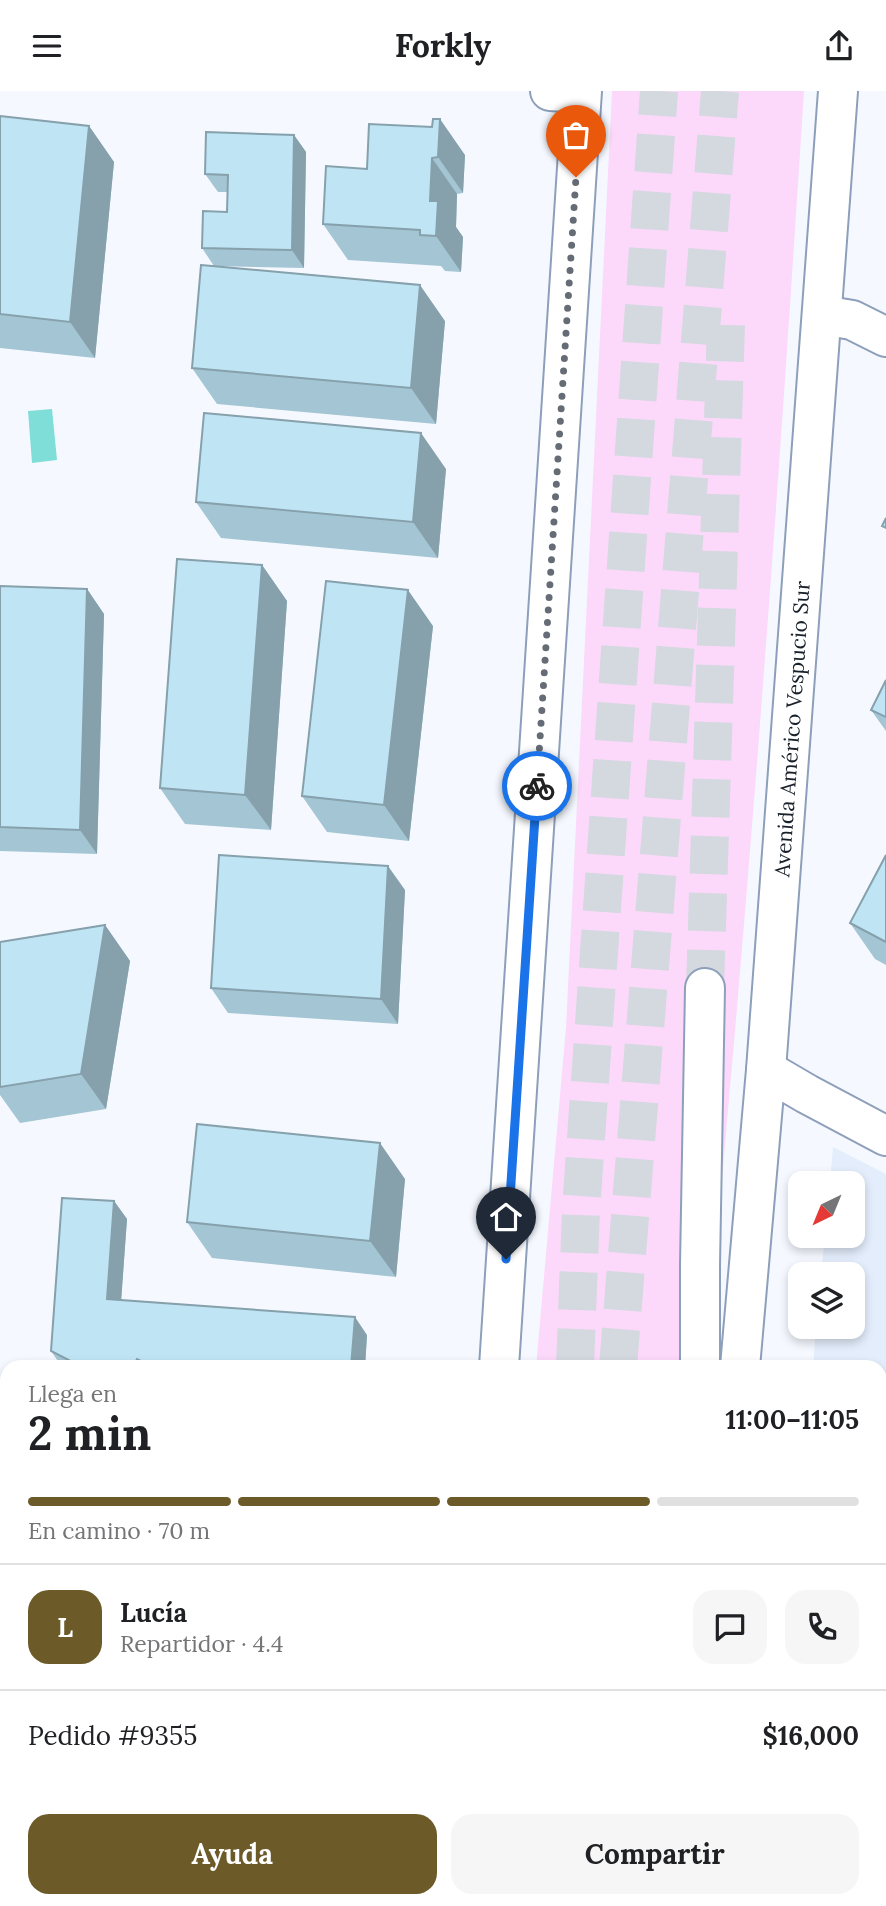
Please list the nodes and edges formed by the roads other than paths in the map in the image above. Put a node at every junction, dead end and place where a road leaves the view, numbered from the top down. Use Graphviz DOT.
graph roads {
  1 [pos="838,91"];
  2 [pos="571,92"];
  3 [pos="822,315"];
  4 [pos="886,337"];
  5 [pos="705,988"];
  6 [pos="766,1070"];
  7 [pos="886,1136"];
  8 [pos="499,1360"];
  9 [pos="701,1360"];
  10 [pos="741,1360"];
  1 -- 3 [label="main road, Avenida Américo Vespucio Sur"];
  2 -- 8 [label="main road"];
  3 -- 4 [label="main road"];
  3 -- 6 [label="main road, Avenida Américo Vespucio Sur"];
  5 -- 9 [label="main road"];
  6 -- 7 [label="main road"];
  6 -- 10 [label="main road, Avenida Américo Vespucio Sur"];
}
